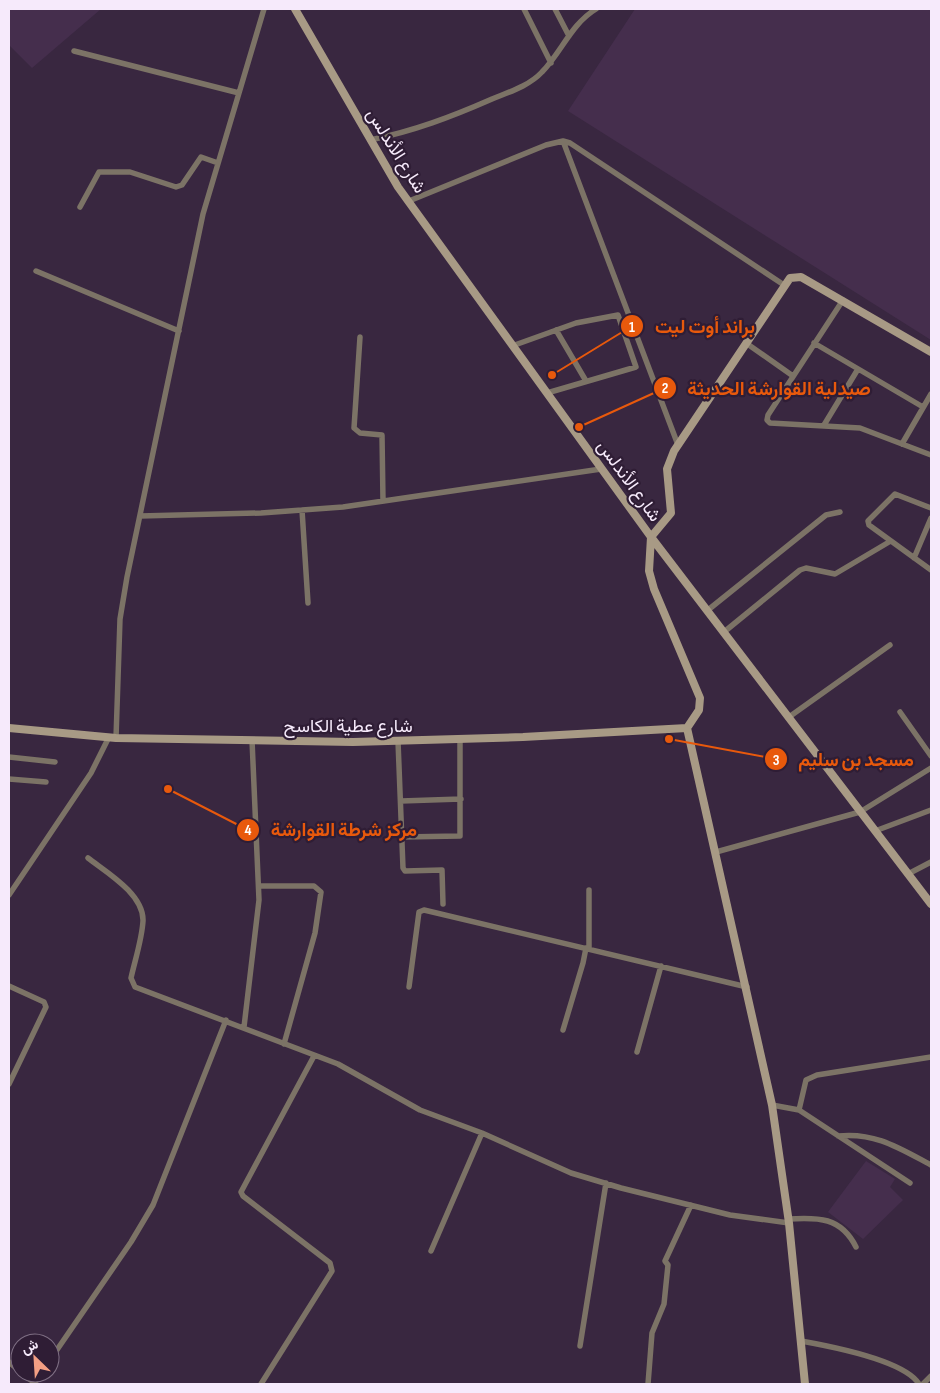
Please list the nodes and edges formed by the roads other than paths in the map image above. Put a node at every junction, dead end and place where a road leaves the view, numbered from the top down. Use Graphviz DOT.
graph roads {
  1 [pos="264,9"];
  2 [pos="295,9"];
  3 [pos="524,9"];
  4 [pos="555,9"];
  5 [pos="596,9"];
  6 [pos="569,36"];
  7 [pos="74,52"];
  8 [pos="551,62"];
  9 [pos="239,93"];
  10 [pos="370,140"];
  11 [pos="563,141"];
  12 [pos="218,163"];
  13 [pos="409,201"];
  14 [pos="80,207"];
  15 [pos="36,271"];
  16 [pos="784,285"];
  17 [pos="842,300"];
  18 [pos="179,330"];
  19 [pos="556,330"];
  20 [pos="360,338"];
  21 [pos="746,343"];
  22 [pos="814,344"];
  23 [pos="512,346"];
  24 [pos="931,352"];
  25 [pos="858,369"];
  26 [pos="793,376"];
  27 [pos="586,381"];
  28 [pos="547,393"];
  29 [pos="931,394"];
  30 [pos="923,407"];
  31 [pos="824,425"];
  32 [pos="902,444"];
  33 [pos="678,445"];
  34 [pos="931,455"];
  35 [pos="601,469"];
  36 [pos="383,501"];
  37 [pos="931,508"];
  38 [pos="302,510"];
  39 [pos="840,512"];
  40 [pos="140,516"];
  41 [pos="931,518"];
  42 [pos="651,537"];
  43 [pos="889,542"];
  44 [pos="914,558"];
  45 [pos="931,570"];
  46 [pos="308,603"];
  47 [pos="708,610"];
  48 [pos="724,632"];
  49 [pos="890,644"];
  50 [pos="900,712"];
  51 [pos="789,717"];
  52 [pos="9,728"];
  53 [pos="687,728"];
  54 [pos="112,738"];
  55 [pos="460,739"];
  56 [pos="252,740"];
  57 [pos="398,741"];
  58 [pos="931,756"];
  59 [pos="9,757"];
  60 [pos="55,762"];
  61 [pos="931,768"];
  62 [pos="9,779"];
  63 [pos="46,782"];
  64 [pos="461,799"];
  65 [pos="401,801"];
  66 [pos="931,810"];
  67 [pos="860,812"];
  68 [pos="875,831"];
  69 [pos="402,837"];
  70 [pos="716,852"];
  71 [pos="88,858"];
  72 [pos="931,862"];
  73 [pos="908,874"];
  74 [pos="259,886"];
  75 [pos="589,890"];
  76 [pos="9,895"];
  77 [pos="443,904"];
  78 [pos="931,904"];
  79 [pos="587,948"];
  80 [pos="661,966"];
  81 [pos="9,986"];
  82 [pos="410,987"];
  83 [pos="747,987"];
  84 [pos="226,1020"];
  85 [pos="244,1027"];
  86 [pos="563,1030"];
  87 [pos="284,1044"];
  88 [pos="636,1052"];
  89 [pos="314,1056"];
  90 [pos="931,1056"];
  91 [pos="9,1084"];
  92 [pos="772,1105"];
  93 [pos="799,1110"];
  94 [pos="482,1133"];
  95 [pos="838,1136"];
  96 [pos="931,1165"];
  97 [pos="606,1183"];
  98 [pos="910,1183"];
  99 [pos="691,1205"];
  100 [pos="789,1221"];
  101 [pos="856,1248"];
  102 [pos="431,1251"];
  103 [pos="801,1341"];
  104 [pos="60,1345"];
  105 [pos="580,1346"];
  106 [pos="931,1376"];
  107 [pos="261,1384"];
  108 [pos="648,1384"];
  109 [pos="805,1384"];
  110 [pos="921,1384"];
  1 -- 9 [label="street"];
  2 -- 10 [label="main road, شارع الأندلس"];
  3 -- 8 [label="street"];
  4 -- 6 [label="street"];
  5 -- 6 [label="street"];
  6 -- 8 [label="street"];
  7 -- 9 [label="street"];
  8 -- 10 [label="street"];
  9 -- 12 [label="street"];
  10 -- 13 [label="main road, شارع الأندلس"];
  11 -- 13 [label="street"];
  11 -- 16 [label="street"];
  11 -- 33 [label="street"];
  12 -- 14 [label="street"];
  12 -- 18 [label="street"];
  13 -- 23 [label="main road, شارع الأندلس"];
  15 -- 18 [label="street"];
  16 -- 17 [label="main road"];
  16 -- 21 [label="main road"];
  17 -- 22 [label="street"];
  17 -- 24 [label="main road"];
  18 -- 40 [label="street"];
  19 -- 23 [label="street"];
  19 -- 27 [label="street"];
  19 -- 27 [label="street"];
  20 -- 36 [label="street"];
  21 -- 26 [label="street"];
  21 -- 33 [label="main road"];
  22 -- 25 [label="street"];
  22 -- 26 [label="street"];
  23 -- 28 [label="main road, شارع الأندلس"];
  25 -- 30 [label="street"];
  25 -- 31 [label="street"];
  26 -- 31 [label="street"];
  27 -- 28 [label="street"];
  28 -- 35 [label="main road, شارع الأندلس"];
  29 -- 30 [label="street"];
  30 -- 32 [label="street"];
  31 -- 32 [label="street"];
  32 -- 34 [label="street"];
  33 -- 42 [label="main road"];
  35 -- 36 [label="street"];
  35 -- 42 [label="main road, شارع الأندلس"];
  36 -- 38 [label="street"];
  37 -- 43 [label="street"];
  38 -- 40 [label="street"];
  38 -- 46 [label="street"];
  39 -- 47 [label="street"];
  40 -- 54 [label="street"];
  41 -- 44 [label="street"];
  42 -- 47 [label="main road, شارع الأندلس"];
  42 -- 53 [label="main road"];
  43 -- 44 [label="street"];
  43 -- 48 [label="street"];
  44 -- 45 [label="street"];
  47 -- 48 [label="main road, شارع الأندلس"];
  48 -- 51 [label="main road, شارع الأندلس"];
  49 -- 51 [label="street"];
  50 -- 58 [label="street"];
  51 -- 67 [label="main road, شارع الأندلس"];
  52 -- 54 [label="main road, شارع عطية الكاسح"];
  53 -- 55 [label="main road, شارع عطية الكاسح"];
  53 -- 70 [label="main road"];
  54 -- 56 [label="main road, شارع عطية الكاسح"];
  54 -- 76 [label="street"];
  55 -- 57 [label="main road, شارع عطية الكاسح"];
  55 -- 64 [label="street"];
  56 -- 57 [label="main road, شارع عطية الكاسح"];
  56 -- 74 [label="street"];
  57 -- 65 [label="street"];
  59 -- 60 [label="street"];
  61 -- 67 [label="street"];
  62 -- 63 [label="street"];
  64 -- 65 [label="street"];
  64 -- 69 [label="street"];
  65 -- 69 [label="street"];
  66 -- 68 [label="street"];
  67 -- 68 [label="main road, شارع الأندلس"];
  67 -- 70 [label="street"];
  68 -- 73 [label="main road, شارع الأندلس"];
  69 -- 77 [label="street"];
  70 -- 83 [label="main road"];
  71 -- 84 [label="street"];
  72 -- 73 [label="street"];
  73 -- 78 [label="main road, شارع الأندلس"];
  74 -- 85 [label="street"];
  74 -- 87 [label="street"];
  75 -- 79 [label="street"];
  79 -- 80 [label="street"];
  79 -- 82 [label="street"];
  79 -- 86 [label="street"];
  80 -- 83 [label="street"];
  80 -- 88 [label="street"];
  81 -- 91 [label="street"];
  83 -- 92 [label="main road"];
  84 -- 85 [label="street"];
  84 -- 104 [label="street"];
  85 -- 87 [label="street"];
  87 -- 89 [label="street"];
  89 -- 94 [label="street"];
  89 -- 107 [label="street"];
  90 -- 93 [label="street"];
  92 -- 93 [label="street"];
  92 -- 100 [label="main road"];
  93 -- 95 [label="street"];
  94 -- 97 [label="street"];
  94 -- 102 [label="street"];
  95 -- 96 [label="street"];
  95 -- 98 [label="street"];
  97 -- 99 [label="street"];
  97 -- 105 [label="street"];
  99 -- 100 [label="street"];
  99 -- 108 [label="street"];
  100 -- 101 [label="street"];
  100 -- 103 [label="main road"];
  103 -- 109 [label="main road"];
  103 -- 110 [label="street"];
  106 -- 110 [label="street"];
}
